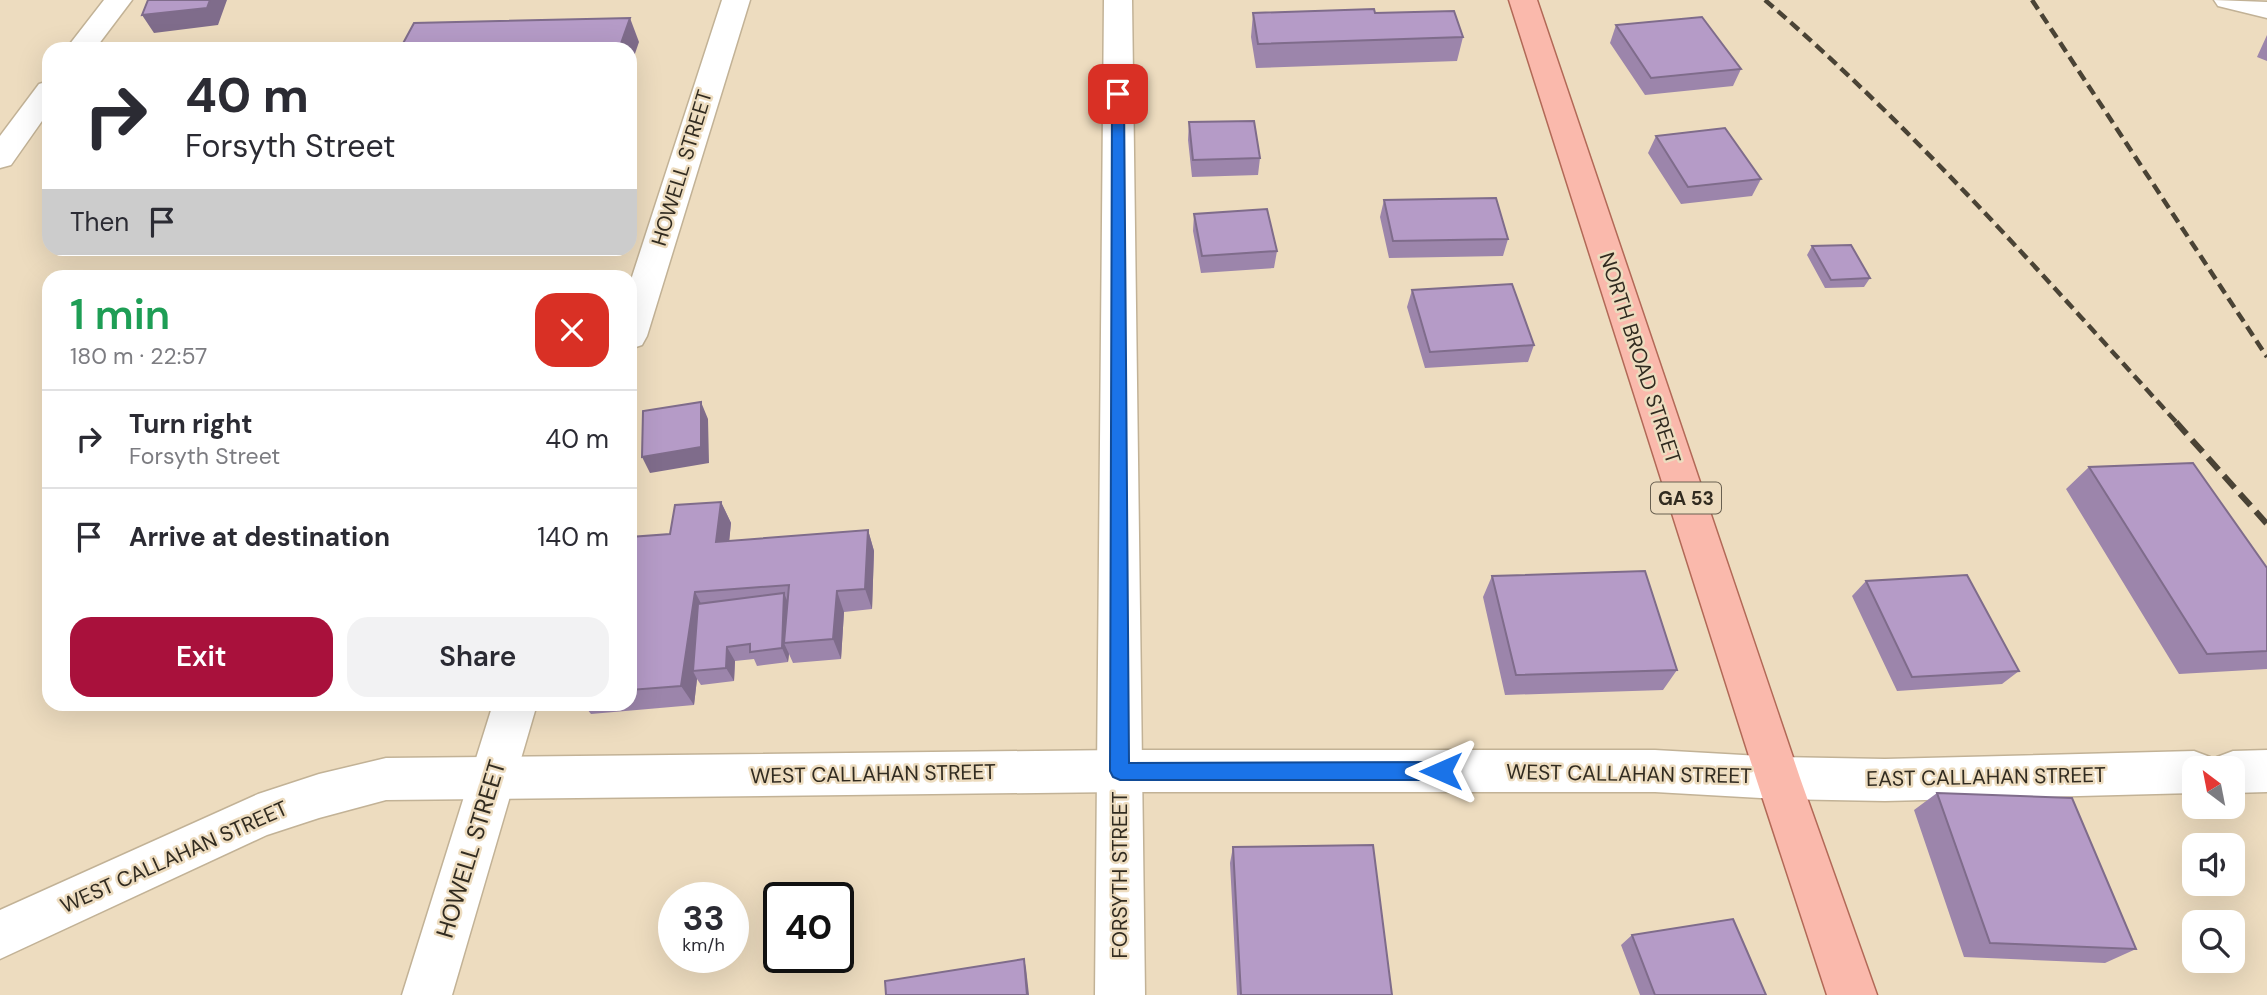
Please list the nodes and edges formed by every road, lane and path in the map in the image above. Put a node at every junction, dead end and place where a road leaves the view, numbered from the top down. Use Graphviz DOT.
graph roads {
  1 [pos="118,0"];
  2 [pos="736,0"];
  3 [pos="1118,0"];
  4 [pos="1523,0"];
  5 [pos="2228,0"];
  6 [pos="2267,10"];
  7 [pos="85,42"];
  8 [pos="42,100"];
  9 [pos="0,158"];
  10 [pos="637,314"];
  11 [pos="513,711"];
  12 [pos="1120,771"];
  13 [pos="2267,771"];
  14 [pos="2182,772"];
  15 [pos="2245,772"];
  16 [pos="492,778"];
  17 [pos="1778,778"];
  18 [pos="0,934"];
  19 [pos="426,995"];
  20 [pos="1120,995"];
  21 [pos="1852,995"];
  1 -- 7 [label="street"];
  2 -- 10 [label="street, HOWELL STREET"];
  3 -- 12 [label="street, FORSYTH STREET"];
  4 -- 17 [label="main road, NORTH BROAD STREET / GA 53"];
  5 -- 6 [label="street"];
  8 -- 9 [label="street"];
  11 -- 16 [label="street, HOWELL STREET"];
  12 -- 16 [label="street, WEST CALLAHAN STREET"];
  12 -- 17 [label="street, WEST CALLAHAN STREET"];
  12 -- 20 [label="street, FORSYTH STREET"];
  13 -- 15 [label="street"];
  14 -- 17 [label="street, EAST CALLAHAN STREET"];
  16 -- 18 [label="street, WEST CALLAHAN STREET"];
  16 -- 19 [label="street, HOWELL STREET"];
  17 -- 21 [label="main road, NORTH BROAD STREET / GA 53"];
}
